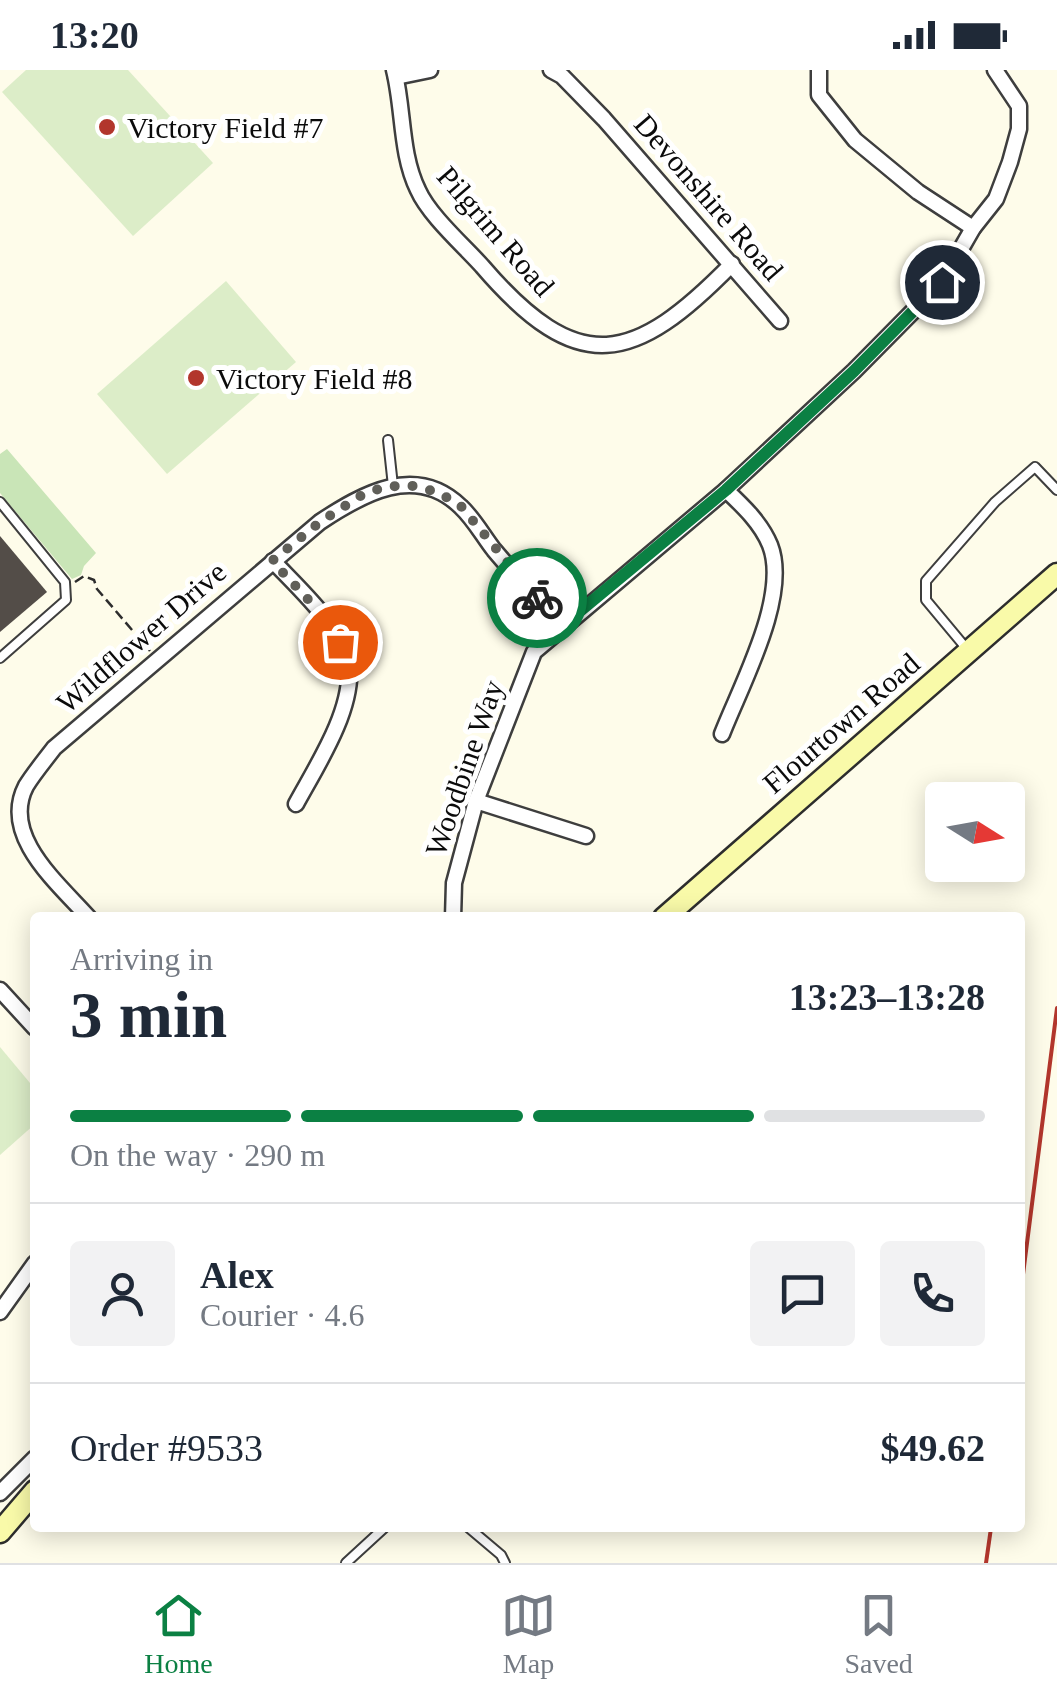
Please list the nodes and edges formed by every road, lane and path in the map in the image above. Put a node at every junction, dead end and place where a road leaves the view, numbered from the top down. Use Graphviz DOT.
graph roads {
  1 [pos="430,70"];
  2 [pos="551,70"];
  3 [pos="818,70"];
  4 [pos="995,70"];
  5 [pos="395,74"];
  6 [pos="973,228"];
  7 [pos="732,264"];
  8 [pos="780,320"];
  9 [pos="388,440"];
  10 [pos="393,486"];
  11 [pos="726,490"];
  12 [pos="1057,490"];
  13 [pos="0,502"];
  14 [pos="272,561"];
  15 [pos="1057,574"];
  16 [pos="72,584"];
  17 [pos="562,626"];
  18 [pos="969,651"];
  19 [pos="0,658"];
  20 [pos="157,660"];
  21 [pos="722,734"];
  22 [pos="476,800"];
  23 [pos="296,804"];
  24 [pos="586,836"];
  25 [pos="84,912"];
  26 [pos="452,912"];
  27 [pos="671,912"];
  28 [pos="0,990"];
  29 [pos="30,1023"];
  30 [pos="30,1270"];
  31 [pos="0,1312"];
  32 [pos="30,1463"];
  33 [pos="0,1493"];
  34 [pos="30,1497"];
  35 [pos="0,1532"];
  36 [pos="380,1532"];
  37 [pos="475,1532"];
  38 [pos="346,1563"];
  39 [pos="505,1563"];
  1 -- 5 [label="street"];
  2 -- 7 [label="street, Devonshire Road"];
  3 -- 6 [label="street"];
  4 -- 6 [label="street, Woodbine Way"];
  5 -- 7 [label="street, Pilgrim Road"];
  6 -- 11 [label="street, Woodbine Way"];
  7 -- 8 [label="street, Devonshire Road"];
  9 -- 10 [label="lane"];
  10 -- 14 [label="street, Wildflower Drive"];
  10 -- 17 [label="street"];
  11 -- 17 [label="street, Woodbine Way"];
  11 -- 21 [label="street"];
  12 -- 18 [label="lane"];
  13 -- 19 [label="lane"];
  14 -- 20 [label="street, Wildflower Drive"];
  14 -- 23 [label="street"];
  15 -- 18 [label="main road, Flourtown Road"];
  16 -- 20 [label="path"];
  17 -- 22 [label="street, Woodbine Way"];
  18 -- 27 [label="main road, Flourtown Road"];
  20 -- 25 [label="street, Wildflower Drive"];
  22 -- 24 [label="street"];
  22 -- 26 [label="street, Woodbine Way"];
  28 -- 29 [label="street"];
  30 -- 31 [label="street"];
  32 -- 33 [label="street"];
  34 -- 35 [label="main road"];
  36 -- 38 [label="lane"];
  37 -- 39 [label="lane"];
}
